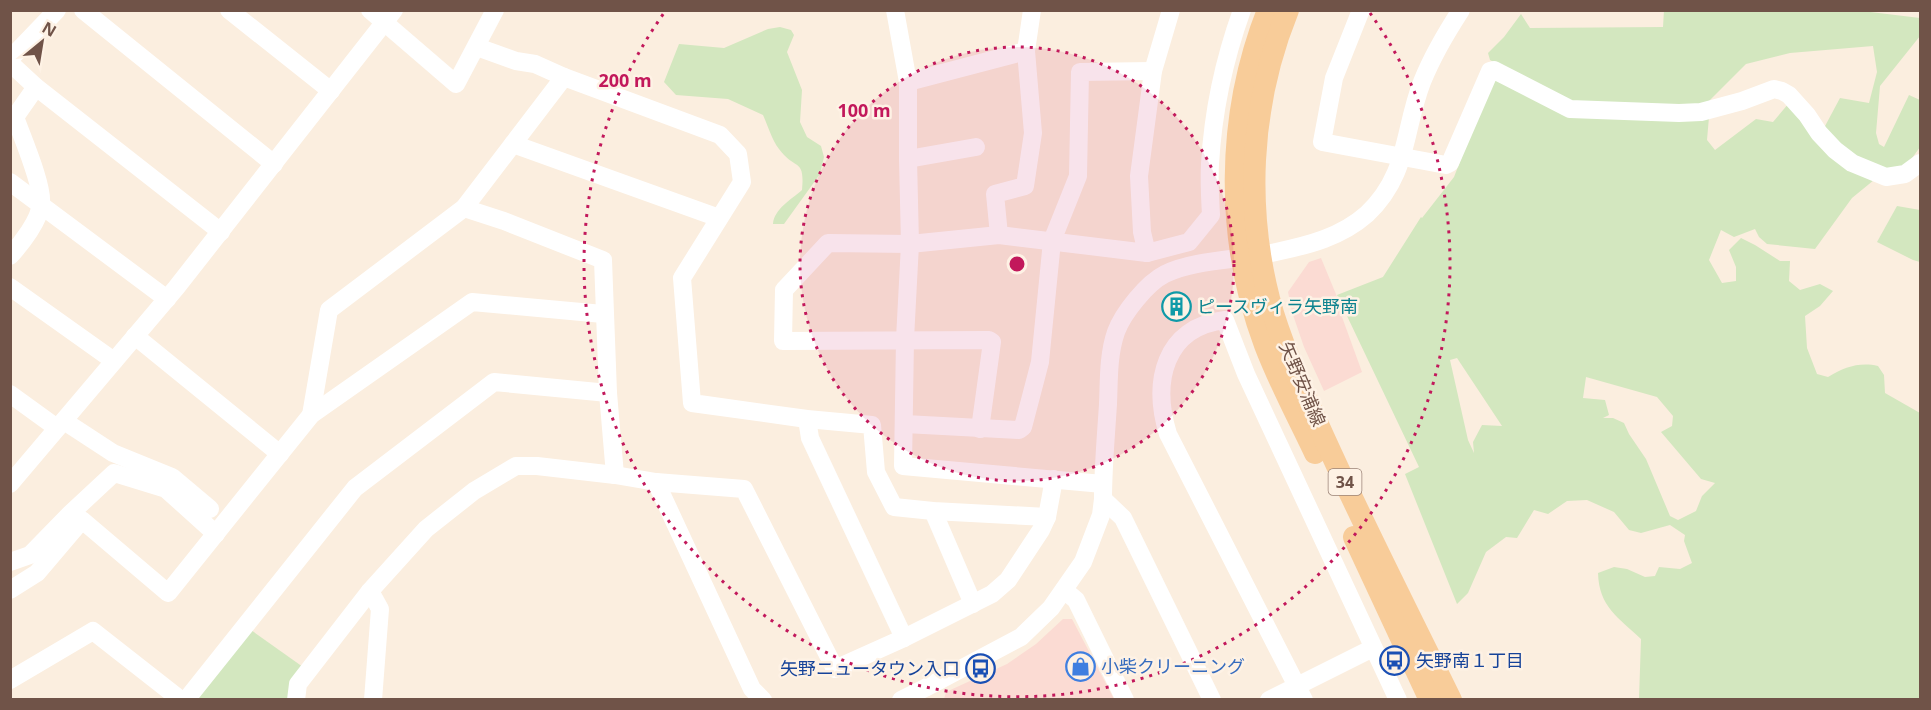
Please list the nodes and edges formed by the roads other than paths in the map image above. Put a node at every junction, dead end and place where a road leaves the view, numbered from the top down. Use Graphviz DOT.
graph roads {
  1 [pos="57,10"];
  2 [pos="83,10"];
  3 [pos="229,10"];
  4 [pos="370,10"];
  5 [pos="495,10"];
  6 [pos="895,10"];
  7 [pos="1032,10"];
  8 [pos="1171,10"];
  9 [pos="1242,10"];
  10 [pos="1268,10"];
  11 [pos="1288,10"];
  12 [pos="1361,10"];
  13 [pos="1461,10"];
  14 [pos="389,16"];
  15 [pos="477,46"];
  16 [pos="1026,51"];
  17 [pos="10,61"];
  18 [pos="1153,71"];
  19 [pos="564,77"];
  20 [pos="908,82"];
  21 [pos="36,87"];
  22 [pos="331,91"];
  23 [pos="513,144"];
  24 [pos="976,147"];
  25 [pos="1403,156"];
  26 [pos="908,159"];
  27 [pos="1920,163"];
  28 [pos="274,164"];
  29 [pos="10,182"];
  30 [pos="41,204"];
  31 [pos="464,208"];
  32 [pos="719,218"];
  33 [pos="221,232"];
  34 [pos="999,235"];
  35 [pos="1052,241"];
  36 [pos="910,244"];
  37 [pos="1147,253"];
  38 [pos="10,256"];
  39 [pos="1251,257"];
  40 [pos="10,287"];
  41 [pos="167,299"];
  42 [pos="603,314"];
  43 [pos="135,336"];
  44 [pos="905,339"];
  45 [pos="114,361"];
  46 [pos="608,393"];
  47 [pos="10,394"];
  48 [pos="311,415"];
  49 [pos="807,419"];
  50 [pos="60,424"];
  51 [pos="905,424"];
  52 [pos="980,429"];
  53 [pos="280,454"];
  54 [pos="615,475"];
  55 [pos="1054,479"];
  56 [pos="656,482"];
  57 [pos="10,484"];
  58 [pos="1103,492"];
  59 [pos="210,509"];
  60 [pos="933,511"];
  61 [pos="1047,517"];
  62 [pos="216,534"];
  63 [pos="10,562"];
  64 [pos="10,590"];
  65 [pos="1064,590"];
  66 [pos="370,591"];
  67 [pos="973,604"];
  68 [pos="904,638"];
  69 [pos="1373,648"];
  70 [pos="10,680"];
  71 [pos="1301,692"];
  72 [pos="928,694"];
  73 [pos="181,699"];
  74 [pos="186,699"];
  75 [pos="296,699"];
  76 [pos="373,699"];
  77 [pos="763,699"];
  78 [pos="900,699"];
  79 [pos="1125,699"];
  80 [pos="1212,699"];
  81 [pos="1269,699"];
  82 [pos="1398,699"];
  83 [pos="1430,699"];
  84 [pos="1451,699"];
  1 -- 17 [label="street"];
  2 -- 28 [label="street"];
  3 -- 22 [label="street"];
  4 -- 14 [label="street"];
  5 -- 15 [label="street"];
  6 -- 20 [label="street"];
  7 -- 16 [label="street"];
  8 -- 18 [label="street"];
  9 -- 37 [label="street"];
  10 -- 39 [label="main road, 矢野安浦線 / 34"];
  11 -- 39 [label="main road, 矢野安浦線 / 34"];
  12 -- 25 [label="street"];
  13 -- 25 [label="street"];
  14 -- 15 [label="street"];
  14 -- 22 [label="street"];
  15 -- 19 [label="street"];
  16 -- 20 [label="street"];
  16 -- 34 [label="street"];
  17 -- 21 [label="street"];
  18 -- 35 [label="street"];
  18 -- 37 [label="street"];
  19 -- 23 [label="street"];
  19 -- 32 [label="street"];
  20 -- 26 [label="street"];
  21 -- 30 [label="street"];
  21 -- 33 [label="street"];
  22 -- 28 [label="street"];
  23 -- 31 [label="street"];
  23 -- 32 [label="street"];
  24 -- 26 [label="street"];
  25 -- 27 [label="street"];
  25 -- 39 [label="street"];
  26 -- 36 [label="street"];
  28 -- 33 [label="street"];
  29 -- 30 [label="street"];
  30 -- 38 [label="street"];
  30 -- 41 [label="street"];
  31 -- 42 [label="street"];
  31 -- 48 [label="street"];
  32 -- 49 [label="street"];
  33 -- 41 [label="street"];
  34 -- 35 [label="street"];
  34 -- 36 [label="street"];
  35 -- 37 [label="street"];
  35 -- 52 [label="street"];
  36 -- 44 [label="street"];
  36 -- 44 [label="street"];
  39 -- 58 [label="street"];
  39 -- 83 [label="main road, 矢野安浦線 / 34"];
  39 -- 84 [label="main road, 矢野安浦線 / 34"];
  40 -- 45 [label="street"];
  41 -- 43 [label="street"];
  42 -- 46 [label="street"];
  42 -- 48 [label="street"];
  43 -- 45 [label="street"];
  43 -- 53 [label="street"];
  44 -- 51 [label="street"];
  44 -- 52 [label="street"];
  45 -- 50 [label="street"];
  46 -- 54 [label="street"];
  46 -- 74 [label="street"];
  47 -- 50 [label="street"];
  48 -- 53 [label="street"];
  49 -- 60 [label="street"];
  49 -- 68 [label="street"];
  50 -- 57 [label="street"];
  50 -- 59 [label="street"];
  51 -- 52 [label="street"];
  51 -- 55 [label="street"];
  53 -- 62 [label="street"];
  54 -- 56 [label="street"];
  54 -- 66 [label="street"];
  55 -- 58 [label="street"];
  55 -- 61 [label="street"];
  56 -- 68 [label="street"];
  56 -- 77 [label="street"];
  58 -- 65 [label="street"];
  58 -- 80 [label="street"];
  60 -- 61 [label="street"];
  60 -- 67 [label="street"];
  61 -- 67 [label="street"];
  62 -- 63 [label="street"];
  62 -- 64 [label="street"];
  65 -- 72 [label="street"];
  65 -- 79 [label="street"];
  66 -- 75 [label="street"];
  66 -- 76 [label="street"];
  67 -- 68 [label="street"];
  69 -- 71 [label="street"];
  69 -- 71 [label="street"];
  69 -- 82 [label="street"];
  70 -- 73 [label="street"];
  71 -- 81 [label="street"];
  72 -- 78 [label="street"];
}
